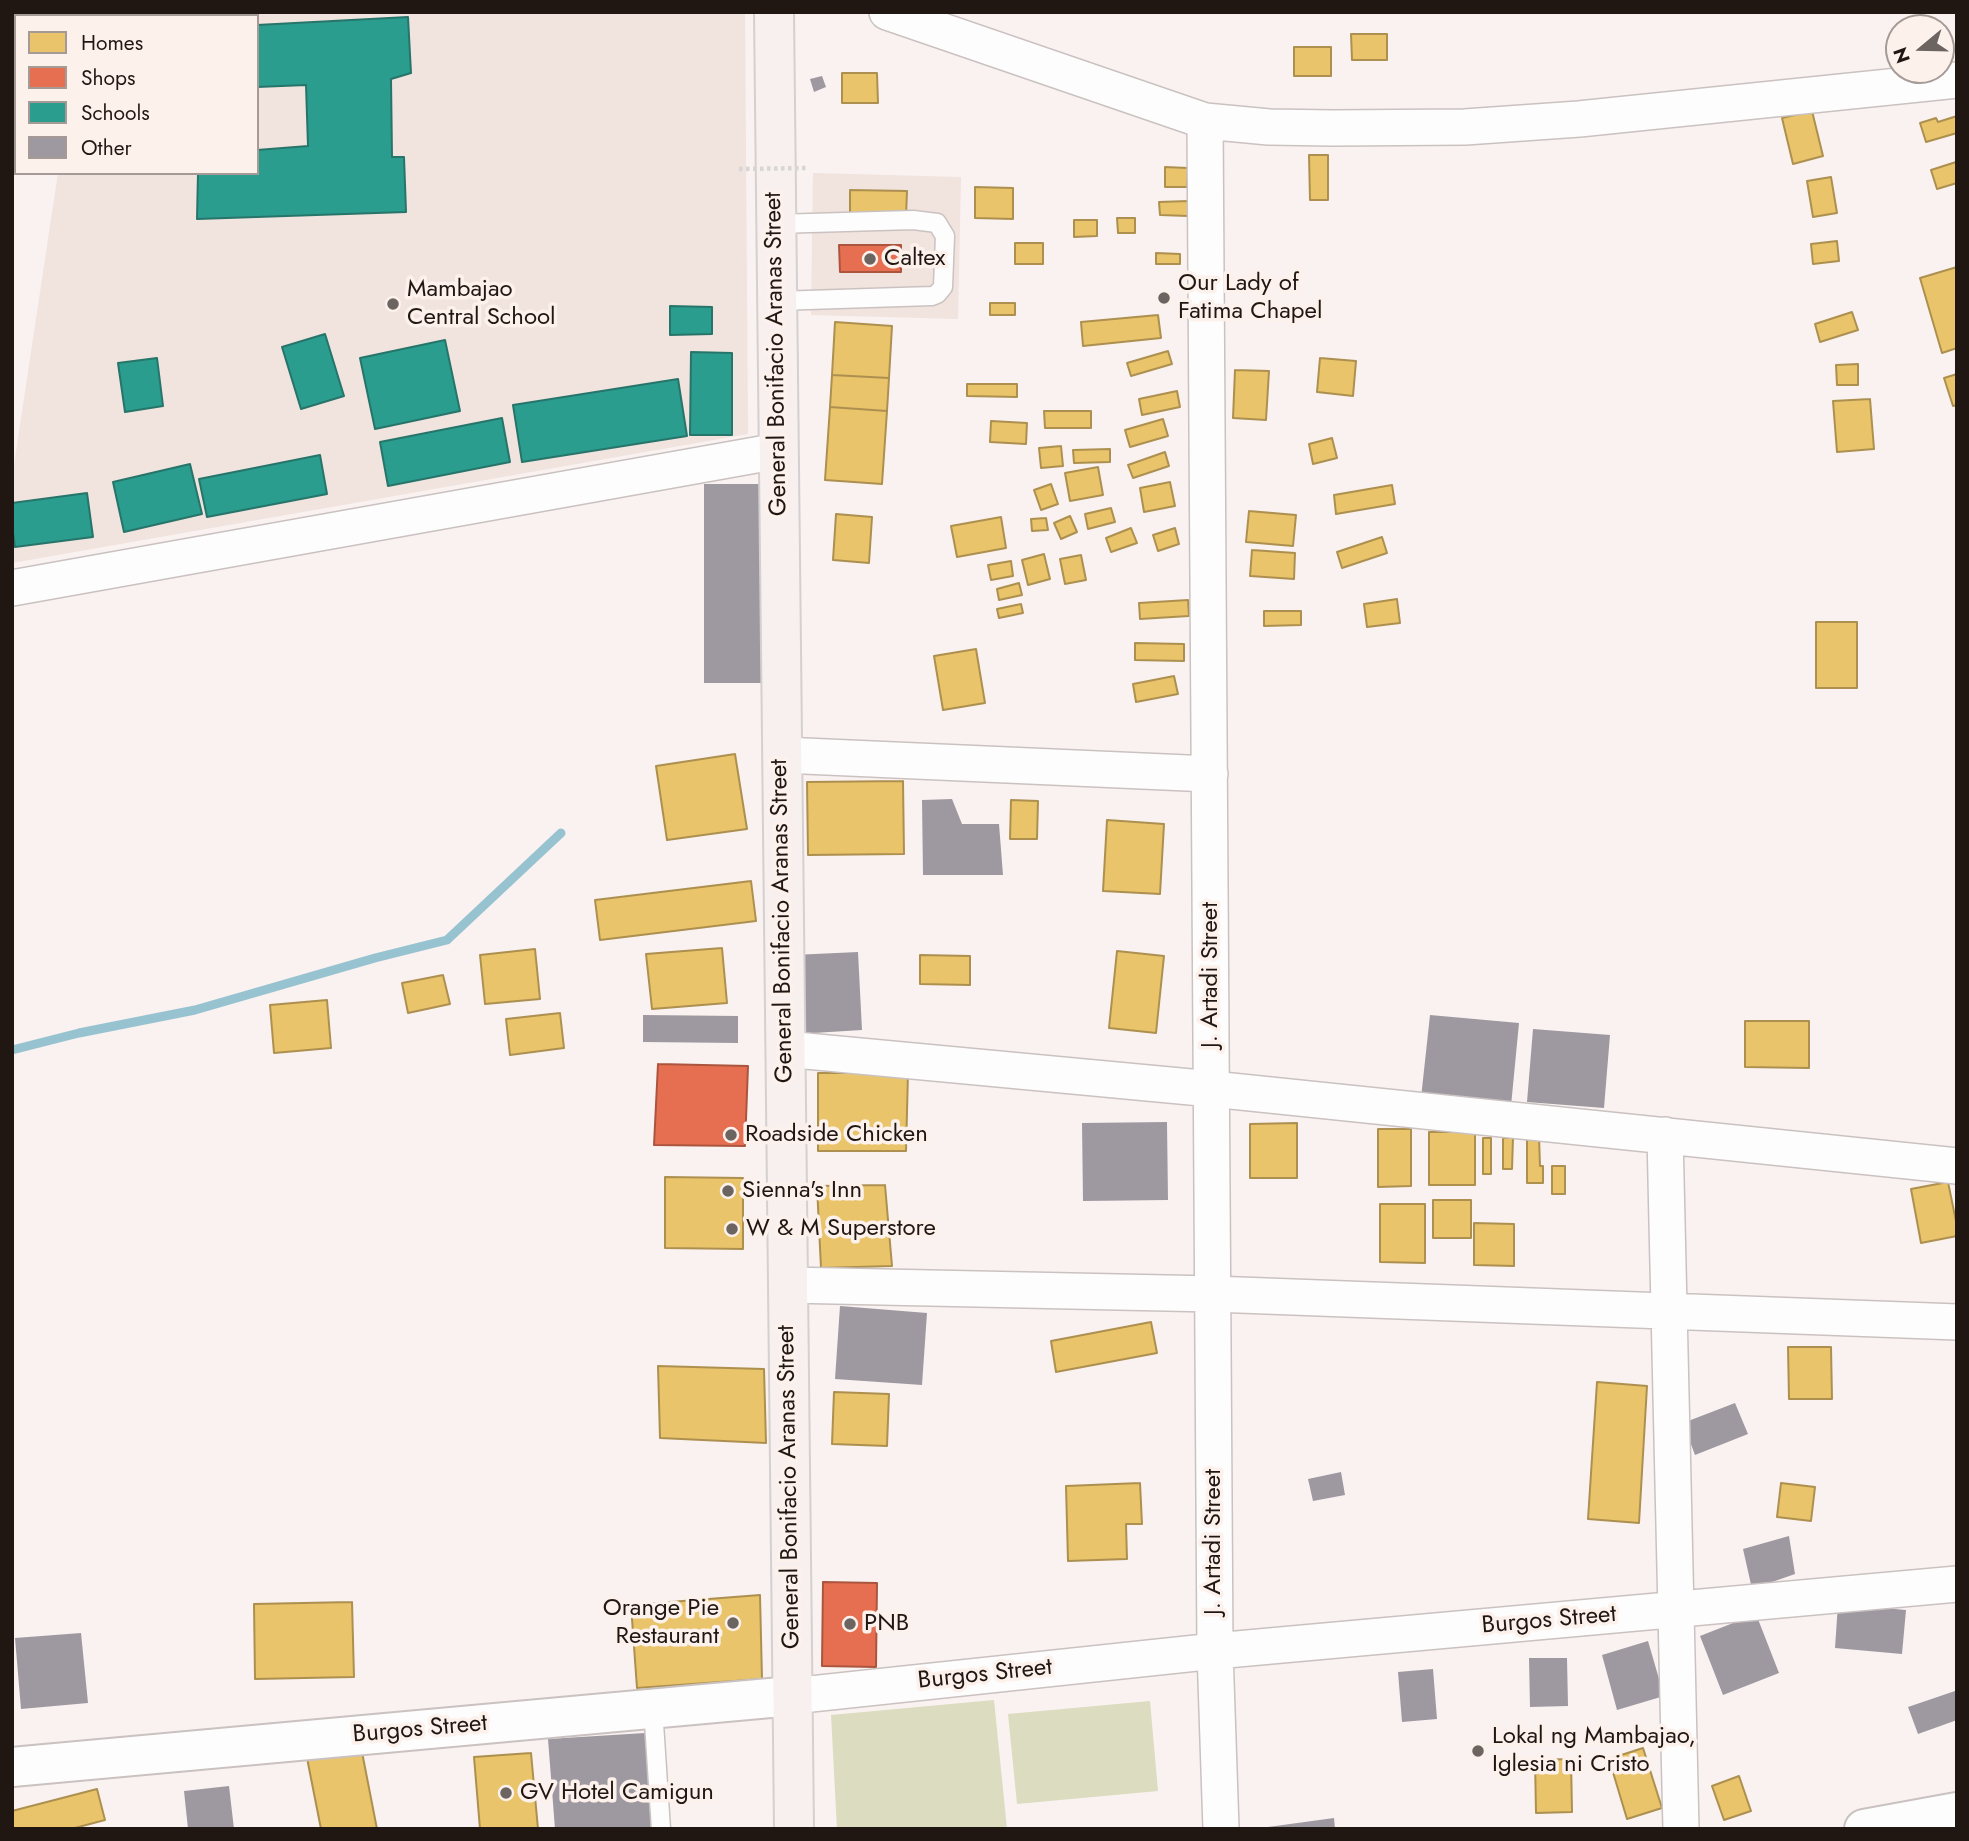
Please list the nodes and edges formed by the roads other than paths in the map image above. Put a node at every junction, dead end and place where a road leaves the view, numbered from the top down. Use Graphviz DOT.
graph roads {
  1 [pos="774,12"];
  2 [pos="887,12"];
  3 [pos="1957,80"];
  4 [pos="1206,121"];
  5 [pos="776,225"];
  6 [pos="776,300"];
  7 [pos="778,451"];
  8 [pos="12,588"];
  9 [pos="782,755"];
  10 [pos="1210,774"];
  11 [pos="785,1049"];
  12 [pos="1212,1089"];
  13 [pos="1665,1135"];
  14 [pos="1957,1166"];
  15 [pos="788,1285"];
  16 [pos="1213,1294"];
  17 [pos="1669,1311"];
  18 [pos="1957,1322"];
  19 [pos="1957,1584"];
  20 [pos="1676,1609"];
  21 [pos="1215,1651"];
  22 [pos="792,1696"];
  23 [pos="653,1709"];
  24 [pos="12,1767"];
  25 [pos="1957,1812"];
  26 [pos="661,1829"];
  27 [pos="794,1829"];
  28 [pos="1221,1829"];
  29 [pos="1681,1829"];
  30 [pos="1864,1829"];
  1 -- 5 [label="main road, General Bonifacio Aranas Street"];
  2 -- 4 [label="street"];
  3 -- 4 [label="street"];
  4 -- 10 [label="street, J. Artadi Street"];
  5 -- 6 [label="main road, General Bonifacio Aranas Street"];
  5 -- 6 [label="lane"];
  6 -- 7 [label="main road, General Bonifacio Aranas Street"];
  7 -- 8 [label="street"];
  7 -- 9 [label="main road, General Bonifacio Aranas Street"];
  9 -- 10 [label="street"];
  9 -- 11 [label="main road, General Bonifacio Aranas Street"];
  10 -- 12 [label="street, J. Artadi Street"];
  11 -- 12 [label="street"];
  11 -- 15 [label="main road, General Bonifacio Aranas Street"];
  12 -- 13 [label="street"];
  12 -- 16 [label="street, J. Artadi Street"];
  13 -- 14 [label="street"];
  13 -- 17 [label="street"];
  15 -- 16 [label="street"];
  15 -- 22 [label="main road, General Bonifacio Aranas Street"];
  16 -- 17 [label="street"];
  16 -- 21 [label="street, J. Artadi Street"];
  17 -- 18 [label="street"];
  17 -- 20 [label="street"];
  19 -- 20 [label="street, Burgos Street"];
  20 -- 21 [label="street, Burgos Street"];
  20 -- 29 [label="street"];
  21 -- 22 [label="street, Burgos Street"];
  21 -- 28 [label="street, J. Artadi Street"];
  22 -- 23 [label="street, Burgos Street"];
  22 -- 27 [label="main road, General Bonifacio Aranas Street"];
  23 -- 24 [label="street, Burgos Street"];
  23 -- 26 [label="lane"];
  25 -- 30 [label="street"];
}
